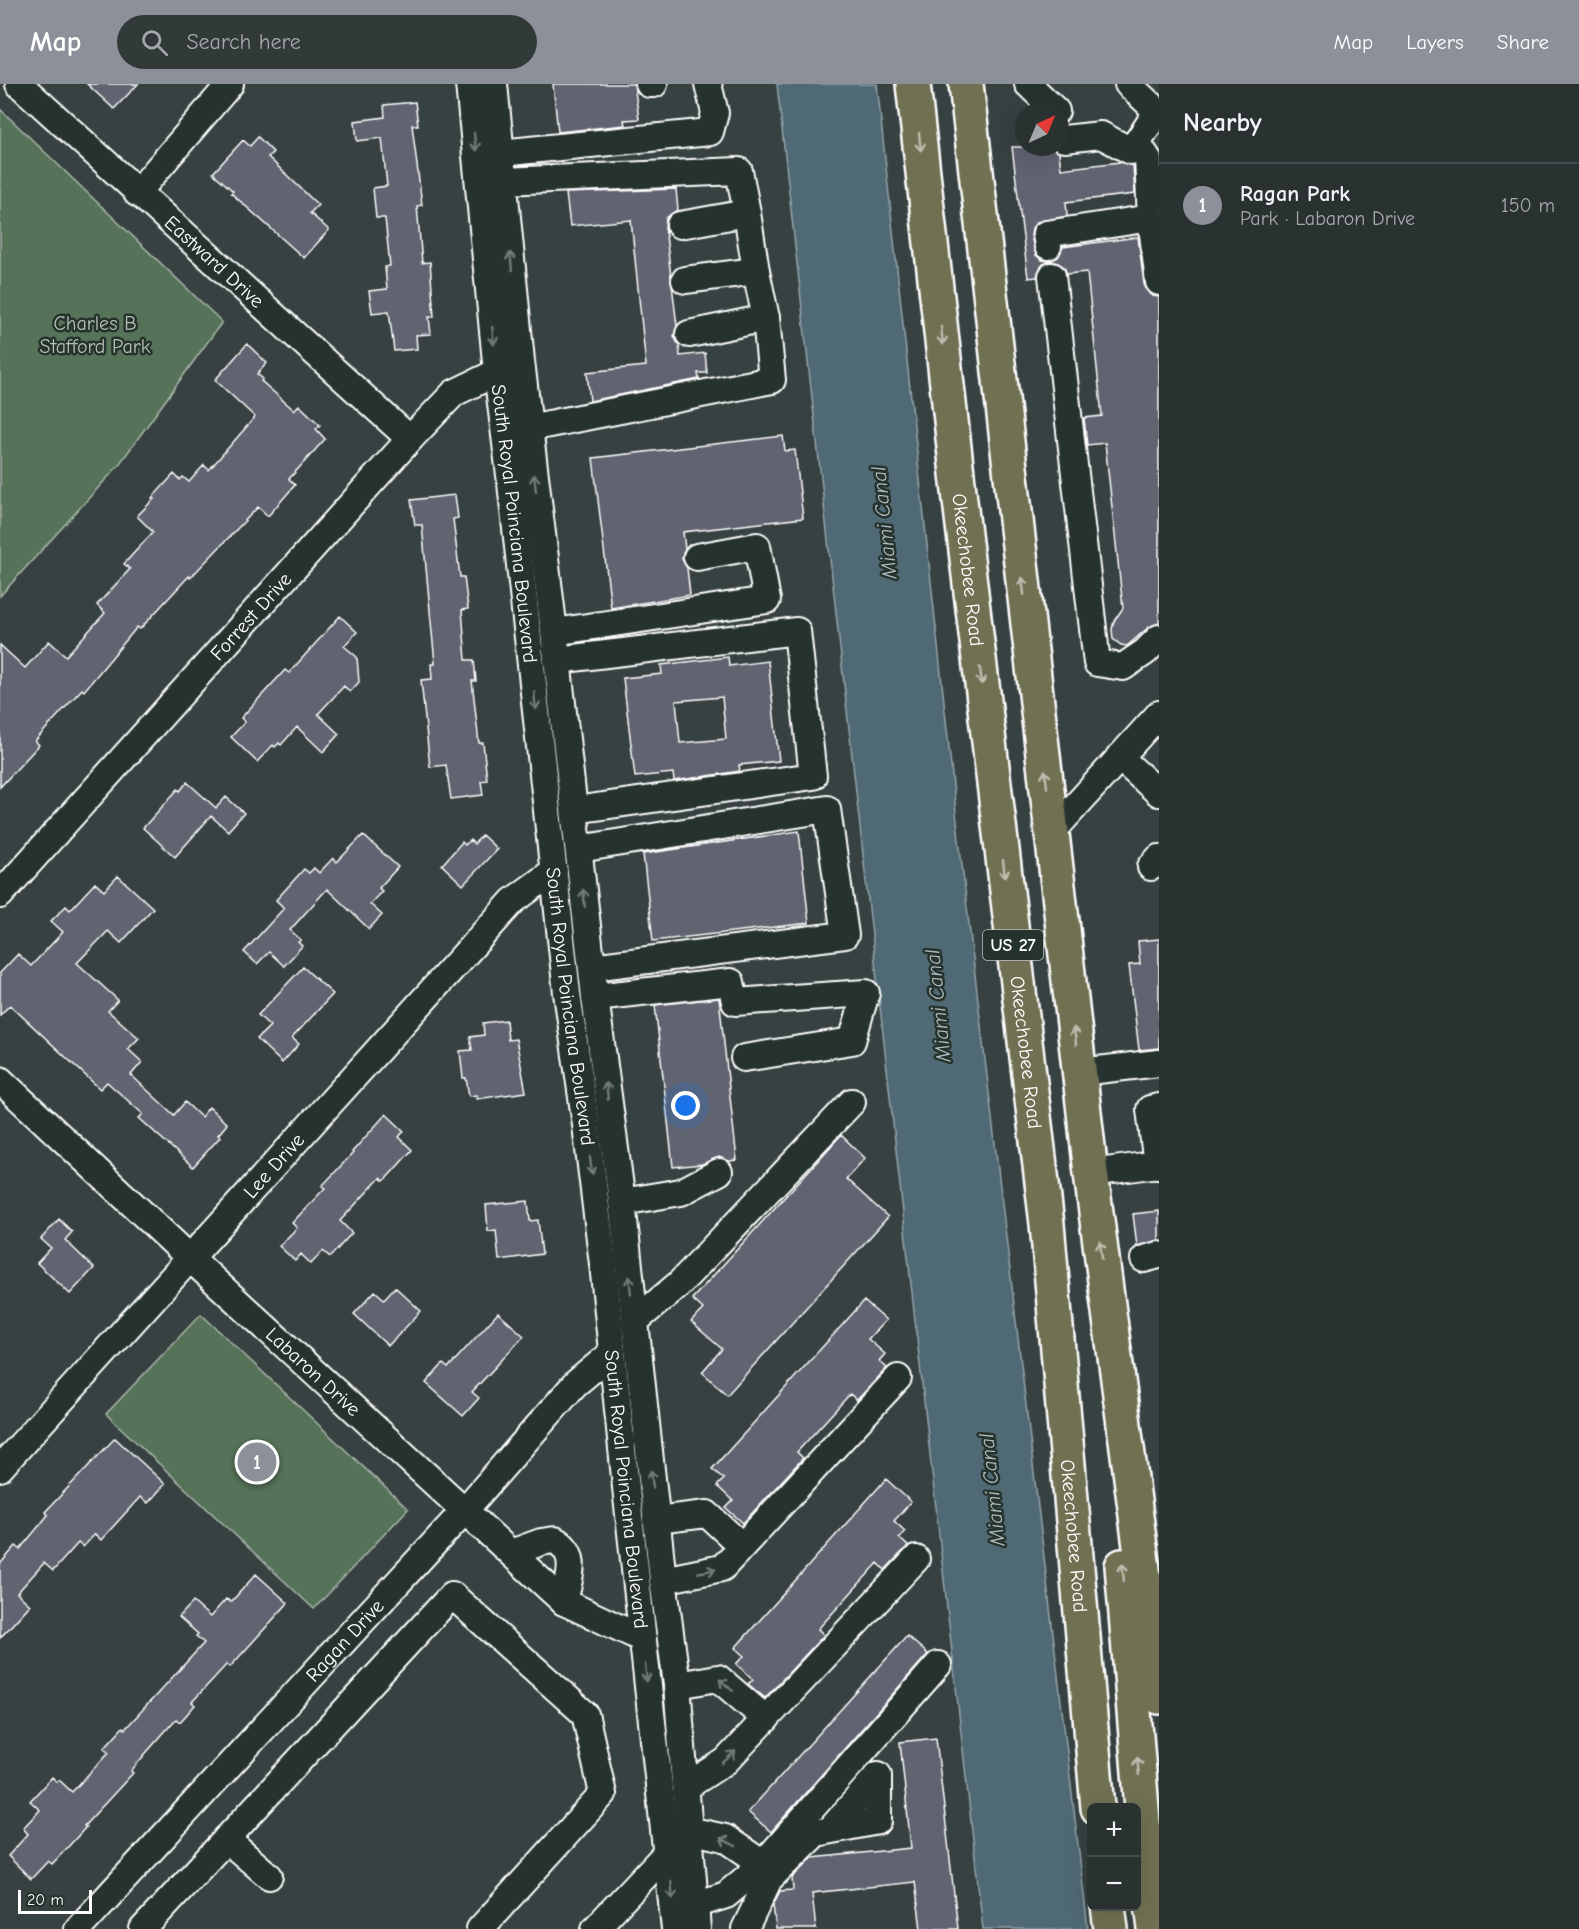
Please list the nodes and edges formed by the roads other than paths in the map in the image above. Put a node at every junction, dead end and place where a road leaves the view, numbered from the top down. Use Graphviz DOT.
graph roads {
  1 [pos="19,84"];
  2 [pos="230,84"];
  3 [pos="469,84"];
  4 [pos="494,84"];
  5 [pos="649,84"];
  6 [pos="654,84"];
  7 [pos="708,84"];
  8 [pos="913,84"];
  9 [pos="966,84"];
  10 [pos="1028,84"];
  11 [pos="1128,84"];
  12 [pos="1047,102"];
  13 [pos="1158,112"];
  14 [pos="1069,130"];
  15 [pos="1137,142"];
  16 [pos="500,153"];
  17 [pos="503,181"];
  18 [pos="137,193"];
  19 [pos="747,213"];
  20 [pos="1151,218"];
  21 [pos="680,225"];
  22 [pos="1048,246"];
  23 [pos="756,271"];
  24 [pos="1052,276"];
  25 [pos="685,280"];
  26 [pos="1159,282"];
  27 [pos="766,318"];
  28 [pos="689,334"];
  29 [pos="521,361"];
  30 [pos="497,372"];
  31 [pos="529,428"];
  32 [pos="410,439"];
  33 [pos="697,557"];
  34 [pos="554,632"];
  35 [pos="1154,652"];
  36 [pos="557,660"];
  37 [pos="1159,714"];
  38 [pos="1119,758"];
  39 [pos="1159,793"];
  40 [pos="575,810"];
  41 [pos="1052,832"];
  42 [pos="579,849"];
  43 [pos="554,871"];
  44 [pos="0,895"];
  45 [pos="592,967"];
  46 [pos="595,997"];
  47 [pos="744,1058"];
  48 [pos="1159,1063"];
  49 [pos="1080,1072"];
  50 [pos="0,1080"];
  51 [pos="852,1102"];
  52 [pos="1159,1107"];
  53 [pos="1158,1164"];
  54 [pos="719,1172"];
  55 [pos="1091,1173"];
  56 [pos="622,1202"];
  57 [pos="191,1259"];
  58 [pos="1108,1308"];
  59 [pos="634,1322"];
  60 [pos="612,1353"];
  61 [pos="898,1378"];
  62 [pos="0,1468"];
  63 [pos="464,1510"];
  64 [pos="656,1520"];
  65 [pos="742,1546"];
  66 [pos="511,1553"];
  67 [pos="916,1559"];
  68 [pos="663,1580"];
  69 [pos="564,1602"];
  70 [pos="643,1639"];
  71 [pos="1156,1644"];
  72 [pos="938,1665"];
  73 [pos="677,1685"];
  74 [pos="1159,1697"];
  75 [pos="766,1719"];
  76 [pos="686,1787"];
  77 [pos="1098,1803"];
  78 [pos="688,1830"];
  79 [pos="830,1830"];
  80 [pos="226,1839"];
  81 [pos="668,1851"];
  82 [pos="763,1864"];
  83 [pos="269,1876"];
  84 [pos="1109,1911"];
  85 [pos="696,1917"];
  86 [pos="742,1928"];
  87 [pos="78,1929"];
  88 [pos="143,1929"];
  89 [pos="480,1929"];
  90 [pos="595,1929"];
  91 [pos="675,1929"];
  92 [pos="1111,1929"];
  93 [pos="1155,1929"];
  1 -- 18 [label="street, Eastward Drive"];
  2 -- 18 [label="street"];
  3 -- 30 [label="street, South Royal Poinciana Boulevard, one-way"];
  4 -- 16 [label="street, South Royal Poinciana Boulevard"];
  5 -- 6 [label="street"];
  7 -- 16 [label="street"];
  8 -- 77 [label="highway, Okeechobee Road / US 27, one-way"];
  41 -- 9 [label="highway, US 27, one-way"];
  10 -- 12 [label="street"];
  11 -- 13 [label="street"];
  13 -- 15 [label="street"];
  14 -- 15 [label="street"];
  15 -- 20 [label="street"];
  16 -- 17 [label="street, South Royal Poinciana Boulevard"];
  17 -- 19 [label="street"];
  29 -- 17 [label="street, South Royal Poinciana Boulevard, one-way"];
  18 -- 32 [label="street, Eastward Drive"];
  19 -- 21 [label="street"];
  19 -- 23 [label="street"];
  20 -- 22 [label="street"];
  20 -- 26 [label="street"];
  23 -- 25 [label="street"];
  23 -- 27 [label="street"];
  24 -- 35 [label="street"];
  27 -- 28 [label="street"];
  27 -- 31 [label="street"];
  29 -- 30 [label="street, Forrest Drive"];
  29 -- 31 [label="street, South Royal Poinciana Boulevard"];
  30 -- 32 [label="street, Forrest Drive"];
  30 -- 43 [label="street, South Royal Poinciana Boulevard, one-way"];
  34 -- 31 [label="street, South Royal Poinciana Boulevard, one-way"];
  32 -- 44 [label="street, Forrest Drive"];
  33 -- 34 [label="street"];
  34 -- 36 [label="street, South Royal Poinciana Boulevard"];
  36 -- 40 [label="street, South Royal Poinciana Boulevard"];
  36 -- 40 [label="street"];
  37 -- 38 [label="street"];
  38 -- 39 [label="street"];
  38 -- 41 [label="street"];
  40 -- 42 [label="street, South Royal Poinciana Boulevard"];
  49 -- 41 [label="highway, US 27, one-way"];
  45 -- 42 [label="street, South Royal Poinciana Boulevard, one-way"];
  42 -- 45 [label="street"];
  43 -- 57 [label="street, Lee Drive"];
  43 -- 60 [label="street, South Royal Poinciana Boulevard, one-way"];
  45 -- 46 [label="street, South Royal Poinciana Boulevard"];
  46 -- 47 [label="street"];
  56 -- 46 [label="street, South Royal Poinciana Boulevard, one-way"];
  48 -- 49 [label="street"];
  49 -- 55 [label="highway, US 27"];
  50 -- 57 [label="street, Labaron Drive"];
  51 -- 59 [label="street"];
  52 -- 53 [label="street"];
  53 -- 55 [label="street"];
  54 -- 56 [label="street"];
  58 -- 55 [label="highway, US 27, one-way"];
  59 -- 56 [label="street, South Royal Poinciana Boulevard, one-way"];
  57 -- 62 [label="street, Lee Drive"];
  57 -- 63 [label="street, Labaron Drive"];
  58 -- 71 [label="highway, US 27"];
  93 -- 58 [label="highway, one-way"];
  64 -- 59 [label="street, South Royal Poinciana Boulevard, one-way"];
  60 -- 63 [label="street, Ragan Drive"];
  60 -- 70 [label="street, South Royal Poinciana Boulevard"];
  61 -- 65 [label="street"];
  63 -- 66 [label="street, Labaron Drive"];
  63 -- 87 [label="street, Ragan Drive"];
  64 -- 65 [label="street"];
  64 -- 68 [label="street, South Royal Poinciana Boulevard"];
  68 -- 65 [label="street, one-way"];
  66 -- 69 [label="street, Labaron Drive"];
  66 -- 69 [label="street"];
  67 -- 75 [label="street"];
  68 -- 73 [label="street, South Royal Poinciana Boulevard"];
  69 -- 70 [label="street, Labaron Drive"];
  70 -- 81 [label="street, South Royal Poinciana Boulevard, one-way"];
  71 -- 74 [label="highway, US 27"];
  72 -- 82 [label="street"];
  75 -- 73 [label="street, one-way"];
  73 -- 76 [label="street, South Royal Poinciana Boulevard"];
  76 -- 75 [label="street, one-way"];
  76 -- 78 [label="street, South Royal Poinciana Boulevard"];
  78 -- 81 [label="street"];
  82 -- 78 [label="street, one-way"];
  78 -- 85 [label="street, South Royal Poinciana Boulevard"];
  79 -- 86 [label="street"];
  80 -- 83 [label="street"];
  80 -- 88 [label="street"];
  80 -- 89 [label="street"];
  81 -- 90 [label="street"];
  81 -- 91 [label="street, South Royal Poinciana Boulevard, one-way"];
  82 -- 85 [label="street"];
  84 -- 92 [label="highway"];
}
